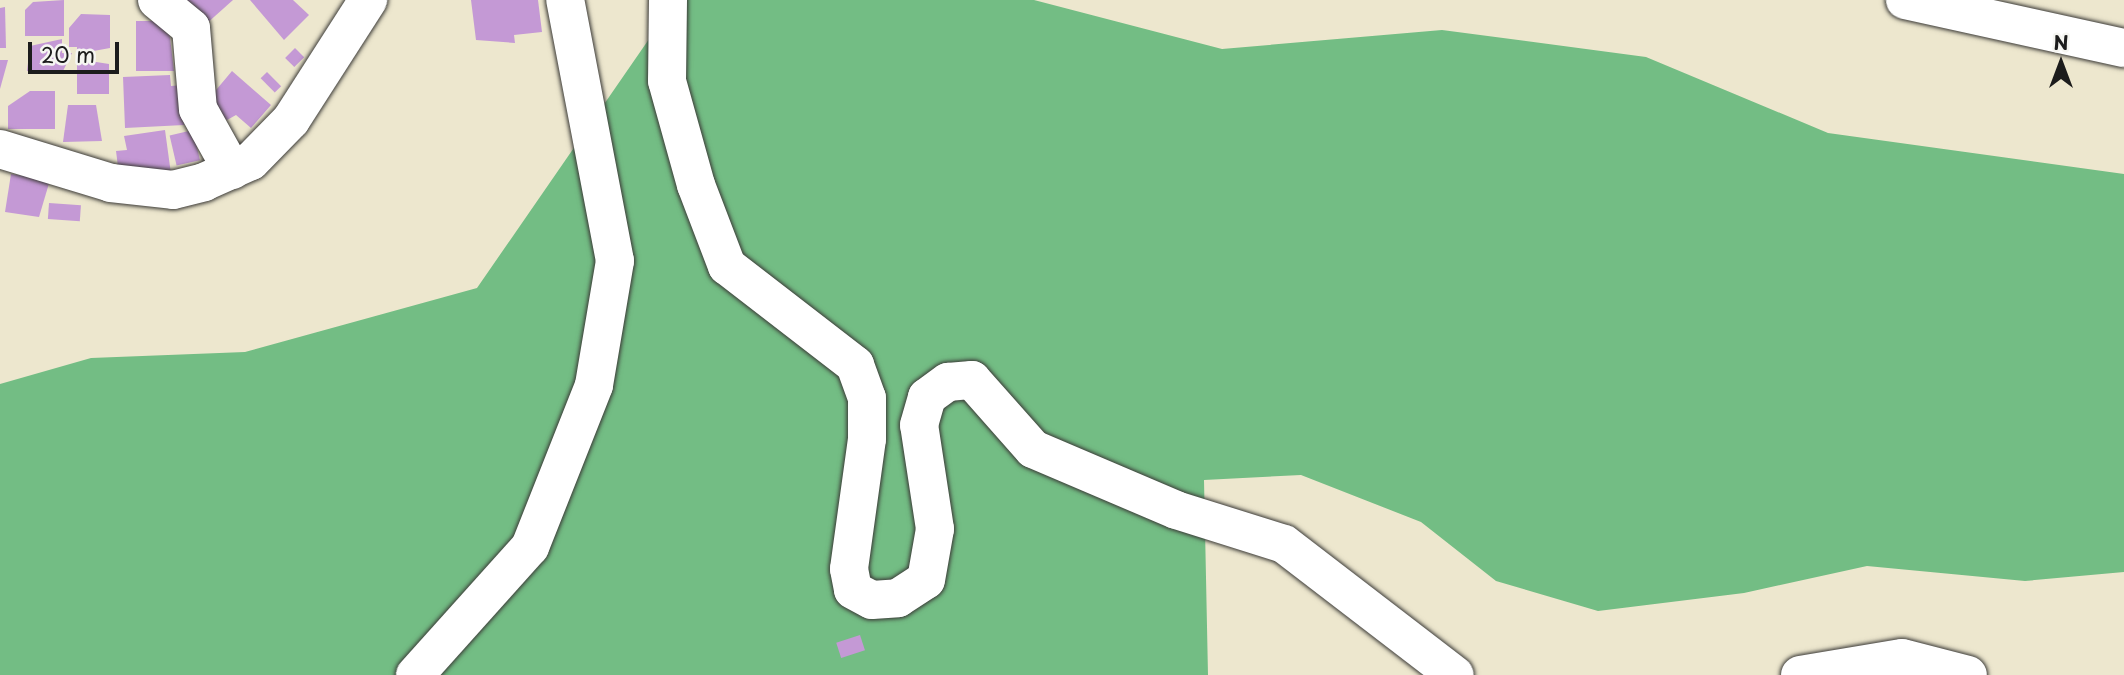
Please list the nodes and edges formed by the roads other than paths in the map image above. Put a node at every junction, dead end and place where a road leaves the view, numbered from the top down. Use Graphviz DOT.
graph roads {
  1 [pos="129,0"];
  2 [pos="150,0"];
  3 [pos="157,0"];
  4 [pos="368,0"];
  5 [pos="565,0"];
  6 [pos="668,0"];
  7 [pos="1905,0"];
  8 [pos="2124,48"];
  9 [pos="0,149"];
  10 [pos="232,170"];
  11 [pos="415,675"];
  12 [pos="1455,675"];
  13 [pos="1800,675"];
  14 [pos="1968,675"];
  1 -- 2 [label="street"];
  3 -- 10 [label="street"];
  4 -- 10 [label="street"];
  5 -- 11 [label="street"];
  6 -- 12 [label="street"];
  7 -- 8 [label="street"];
  9 -- 10 [label="street"];
  13 -- 14 [label="street"];
}
